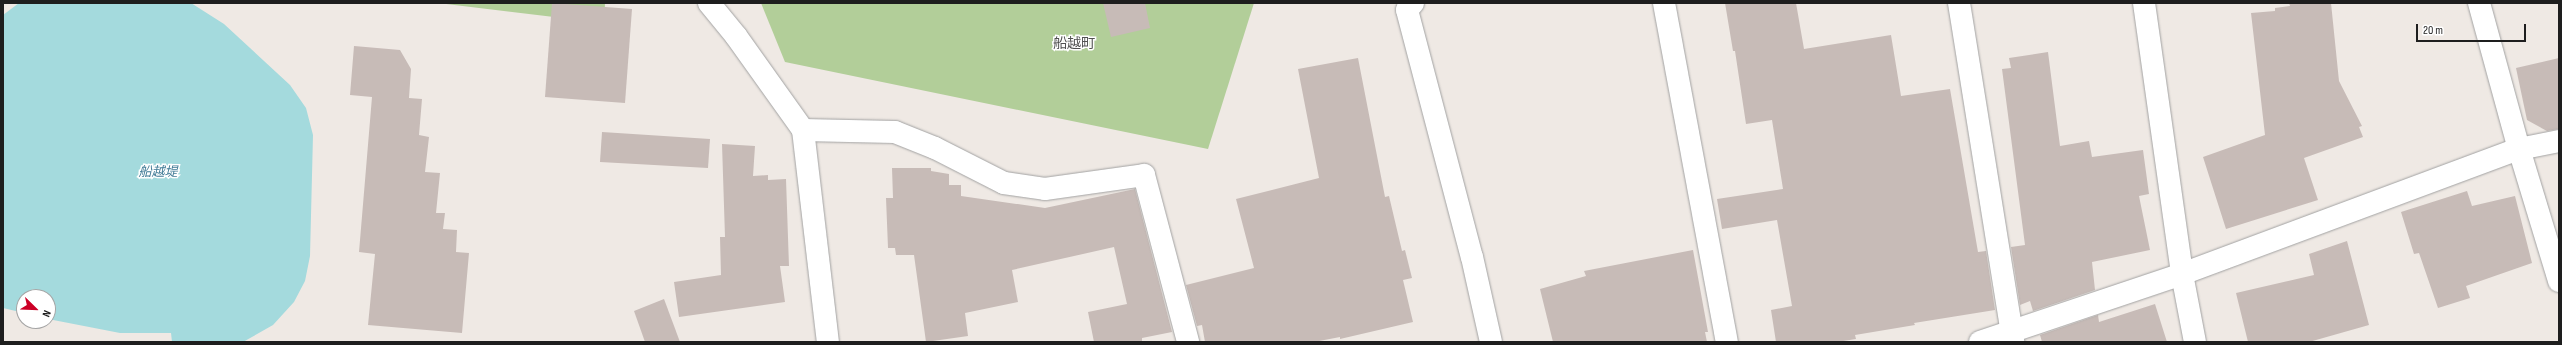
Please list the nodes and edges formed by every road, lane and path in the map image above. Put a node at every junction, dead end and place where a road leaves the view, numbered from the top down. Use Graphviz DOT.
graph roads {
  1 [pos="708,3"];
  2 [pos="1413,3"];
  3 [pos="1664,3"];
  4 [pos="1959,3"];
  5 [pos="2144,3"];
  6 [pos="2479,3"];
  7 [pos="803,130"];
  8 [pos="2559,141"];
  9 [pos="2519,149"];
  10 [pos="2182,274"];
  11 [pos="2559,281"];
  12 [pos="2012,336"];
  13 [pos="828,342"];
  14 [pos="1188,342"];
  15 [pos="1491,342"];
  16 [pos="1727,342"];
  17 [pos="1980,342"];
  18 [pos="2195,342"];
  1 -- 7 [label="street"];
  2 -- 15 [label="street"];
  3 -- 16 [label="street"];
  4 -- 12 [label="street"];
  5 -- 10 [label="street"];
  6 -- 9 [label="street"];
  7 -- 13 [label="street"];
  7 -- 14 [label="street"];
  8 -- 9 [label="street"];
  9 -- 10 [label="street"];
  9 -- 11 [label="street"];
  10 -- 12 [label="street"];
  10 -- 18 [label="street"];
  12 -- 17 [label="street"];
}
